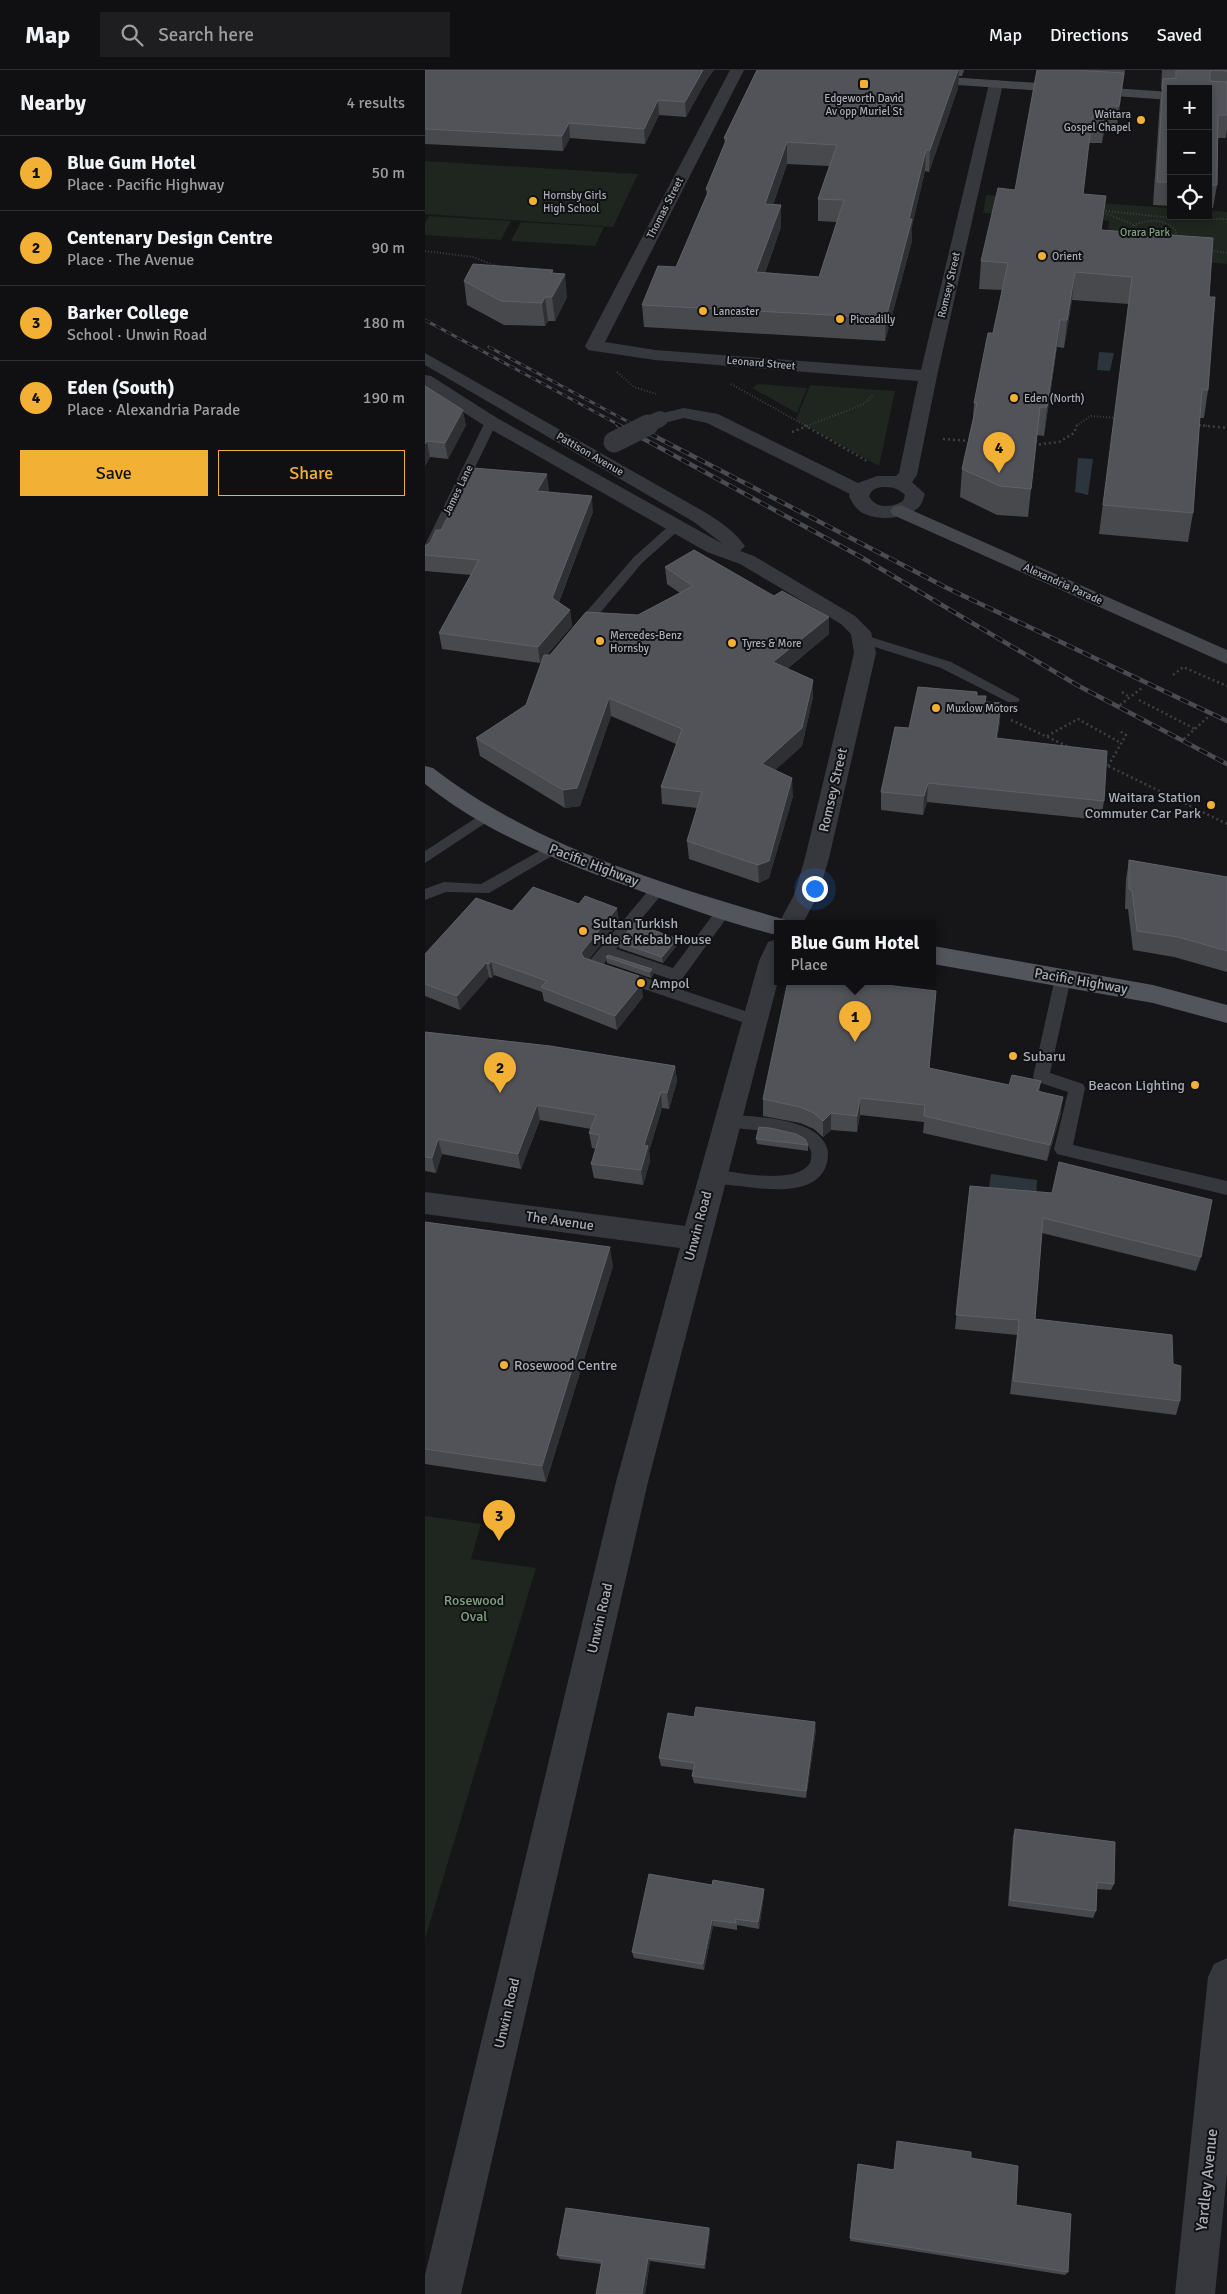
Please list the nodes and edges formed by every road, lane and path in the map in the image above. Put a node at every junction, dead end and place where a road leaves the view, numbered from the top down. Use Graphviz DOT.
graph roads {
  1 [pos="737,70"];
  2 [pos="908,78"];
  3 [pos="996,84"];
  4 [pos="1167,96"];
  5 [pos="1227,219"];
  6 [pos="1134,225"];
  7 [pos="1140,238"];
  8 [pos="1181,242"];
  9 [pos="1204,249"];
  10 [pos="425,251"];
  11 [pos="1227,253"];
  12 [pos="501,269"];
  13 [pos="594,346"];
  14 [pos="425,358"];
  15 [pos="928,376"];
  16 [pos="425,380"];
  17 [pos="727,381"];
  18 [pos="875,389"];
  19 [pos="1119,418"];
  20 [pos="491,422"];
  21 [pos="1195,425"];
  22 [pos="804,426"];
  23 [pos="799,428"];
  24 [pos="1227,428"];
  25 [pos="943,440"];
  26 [pos="970,441"];
  27 [pos="1033,444"];
  28 [pos="590,454"];
  29 [pos="870,463"];
  30 [pos="900,483"];
  31 [pos="860,491"];
  32 [pos="900,511"];
  33 [pos="676,526"];
  34 [pos="425,558"];
  35 [pos="747,560"];
  36 [pos="570,639"];
  37 [pos="864,646"];
  38 [pos="1224,652"];
  39 [pos="1173,675"];
  40 [pos="1227,686"];
  41 [pos="1143,687"];
  42 [pos="1122,692"];
  43 [pos="1129,697"];
  44 [pos="1013,699"];
  45 [pos="1139,700"];
  46 [pos="1120,705"];
  47 [pos="1003,716"];
  48 [pos="1208,717"];
  49 [pos="1195,729"];
  50 [pos="1118,730"];
  51 [pos="1046,736"];
  52 [pos="1184,739"];
  53 [pos="1121,743"];
  54 [pos="1073,749"];
  55 [pos="1099,762"];
  56 [pos="1108,766"];
  57 [pos="425,773"];
  58 [pos="485,816"];
  59 [pos="1227,824"];
  60 [pos="552,849"];
  61 [pos="425,858"];
  62 [pos="658,889"];
  63 [pos="425,895"];
  64 [pos="723,912"];
  65 [pos="793,920"];
  66 [pos="774,925"];
  67 [pos="605,951"];
  68 [pos="774,954"];
  69 [pos="936,956"];
  70 [pos="676,975"];
  71 [pos="1063,978"];
  72 [pos="663,990"];
  73 [pos="1227,1014"];
  74 [pos="754,1020"];
  75 [pos="727,1122"];
  76 [pos="711,1176"];
  77 [pos="1227,1188"];
  78 [pos="425,1203"];
  79 [pos="695,1239"];
  80 [pos="1227,1977"];
  81 [pos="441,2294"];
  82 [pos="1195,2294"];
  1 -- 13 [label="street, Thomas Street"];
  2 -- 3 [label="street"];
  3 -- 4 [label="street"];
  3 -- 15 [label="street, Romsey Street"];
  5 -- 6 [label="path"];
  6 -- 7 [label="path"];
  6 -- 8 [label="path"];
  9 -- 11 [label="path"];
  10 -- 12 [label="path"];
  13 -- 15 [label="street, Leonard Street"];
  14 -- 28 [label="street, Pattison Avenue"];
  15 -- 30 [label="street, Romsey Street"];
  16 -- 20 [label="street, Pattison Avenue"];
  17 -- 22 [label="path"];
  18 -- 22 [label="path"];
  19 -- 27 [label="path"];
  20 -- 33 [label="street, Pattison Avenue"];
  20 -- 34 [label="lane, James Lane"];
  21 -- 24 [label="path"];
  22 -- 23 [label="path"];
  22 -- 29 [label="path"];
  25 -- 26 [label="path"];
  28 -- 31 [label="street, bridge"];
  28 -- 35 [label="street, Pattison Avenue"];
  30 -- 31 [label="street"];
  30 -- 32 [label="street"];
  31 -- 32 [label="street"];
  32 -- 38 [label="street, Alexandria Parade"];
  33 -- 35 [label="street, Pattison Avenue"];
  33 -- 36 [label="lane"];
  35 -- 37 [label="street, Pattison Avenue"];
  37 -- 44 [label="lane"];
  37 -- 65 [label="street, Romsey Street"];
  39 -- 40 [label="path"];
  41 -- 43 [label="path"];
  42 -- 43 [label="path"];
  43 -- 46 [label="path"];
  45 -- 49 [label="path"];
  47 -- 51 [label="path"];
  48 -- 49 [label="path"];
  49 -- 52 [label="path"];
  50 -- 53 [label="path"];
  51 -- 53 [label="path"];
  51 -- 54 [label="path"];
  53 -- 56 [label="path"];
  55 -- 56 [label="path"];
  56 -- 59 [label="path"];
  57 -- 58 [label="main road, Pacific Highway"];
  58 -- 60 [label="main road, Pacific Highway"];
  58 -- 61 [label="lane"];
  60 -- 62 [label="main road, Pacific Highway"];
  60 -- 63 [label="lane"];
  62 -- 64 [label="main road, Pacific Highway"];
  62 -- 67 [label="lane"];
  64 -- 66 [label="main road, Pacific Highway"];
  64 -- 70 [label="lane"];
  67 -- 70 [label="lane"];
  67 -- 72 [label="lane"];
  68 -- 74 [label="street, Unwin Road"];
  69 -- 71 [label="main road, Pacific Highway"];
  70 -- 72 [label="lane"];
  71 -- 73 [label="main road, Pacific Highway"];
  71 -- 77 [label="lane"];
  72 -- 74 [label="lane"];
  74 -- 75 [label="street, Unwin Road"];
  75 -- 76 [label="street, Unwin Road"];
  75 -- 76 [label="lane"];
  76 -- 79 [label="street, Unwin Road"];
  78 -- 79 [label="street, The Avenue"];
  79 -- 81 [label="street, Unwin Road"];
  80 -- 82 [label="street, Yardley Avenue"];
}
